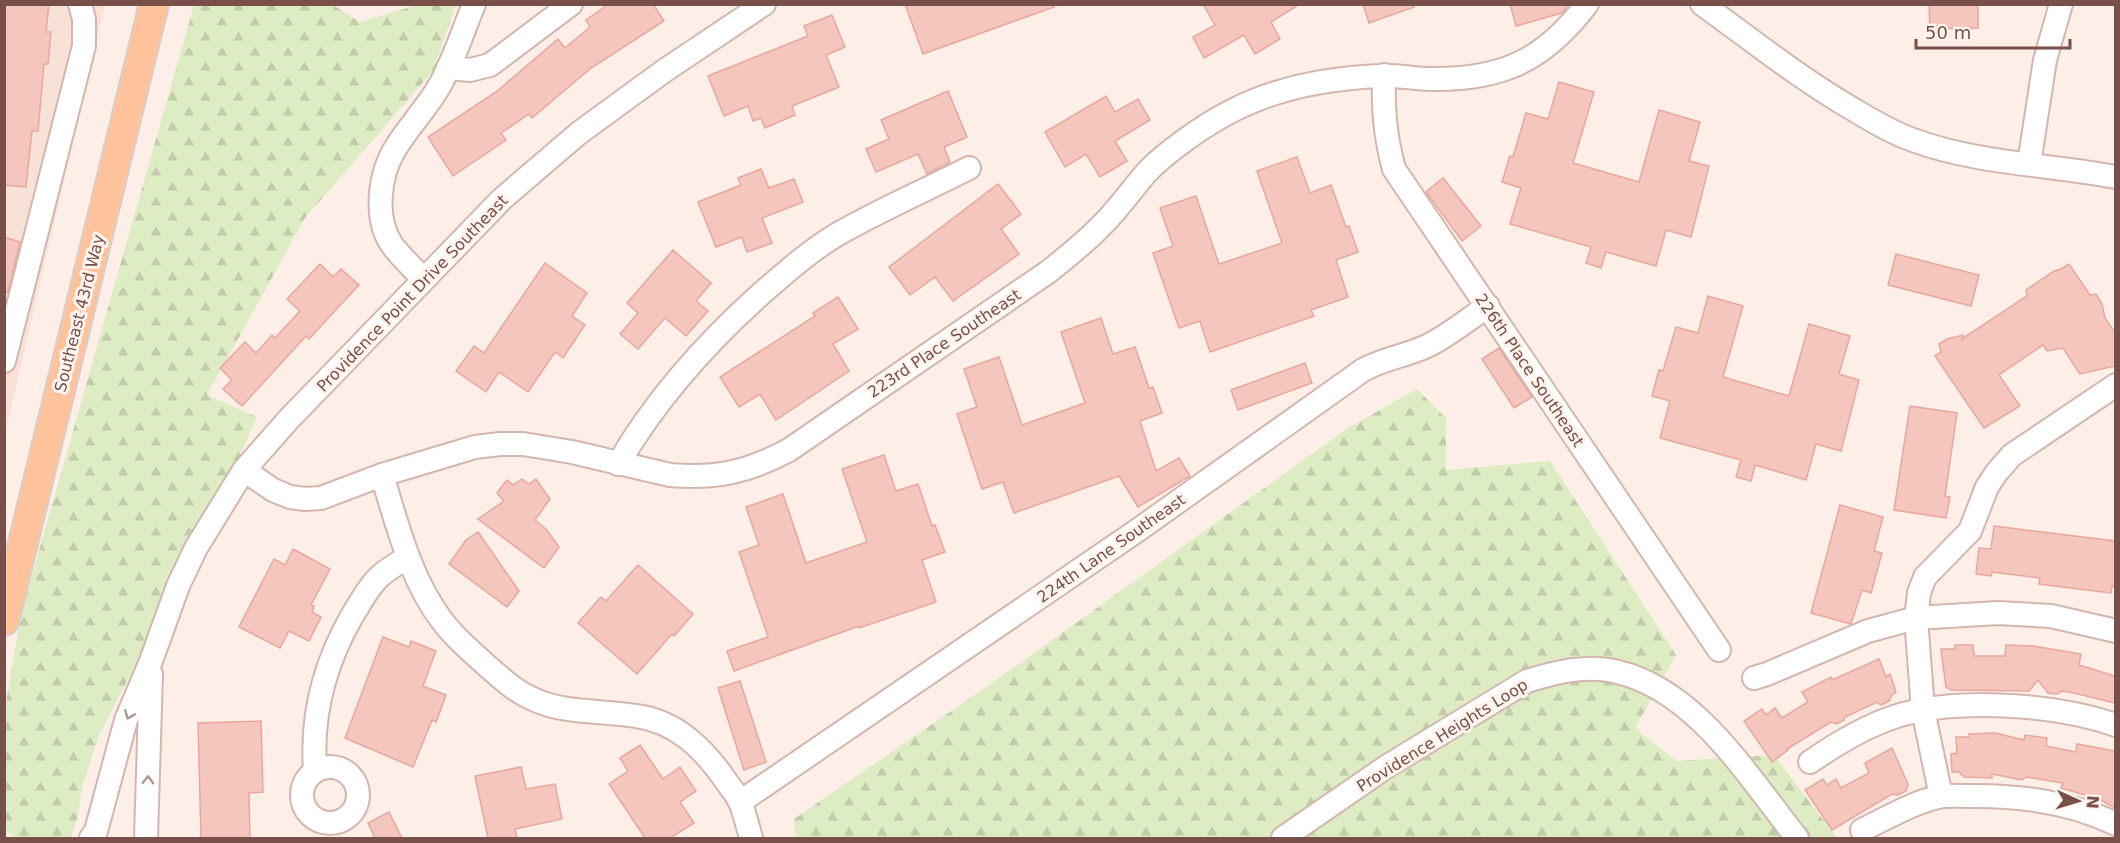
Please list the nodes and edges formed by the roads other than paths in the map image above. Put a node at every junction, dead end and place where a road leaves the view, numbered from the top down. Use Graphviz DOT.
graph roads {
  1 [pos="80,4"];
  2 [pos="154,4"];
  3 [pos="474,4"];
  4 [pos="571,4"];
  5 [pos="764,4"];
  6 [pos="1587,4"];
  7 [pos="1702,4"];
  8 [pos="2061,4"];
  9 [pos="448,68"];
  10 [pos="1384,75"];
  11 [pos="2029,164"];
  12 [pos="969,168"];
  13 [pos="2115,177"];
  14 [pos="423,279"];
  15 [pos="1488,306"];
  16 [pos="4,361"];
  17 [pos="2115,385"];
  18 [pos="618,464"];
  19 [pos="244,470"];
  20 [pos="382,475"];
  21 [pos="28,522"];
  22 [pos="4,550"];
  23 [pos="408,557"];
  24 [pos="1916,618"];
  25 [pos="4,621"];
  26 [pos="2115,631"];
  27 [pos="1719,650"];
  28 [pos="152,661"];
  29 [pos="1754,678"];
  30 [pos="1923,710"];
  31 [pos="2115,725"];
  32 [pos="1810,762"];
  33 [pos="315,770"];
  34 [pos="1941,796"];
  35 [pos="740,802"];
  36 [pos="2115,824"];
  37 [pos="1862,830"];
  38 [pos="91,838"];
  39 [pos="147,838"];
  40 [pos="751,838"];
  41 [pos="1283,838"];
  42 [pos="1797,838"];
  1 -- 16 [label="street"];
  2 -- 21 [label="main road, Southeast 43rd Way"];
  3 -- 9 [label="street"];
  4 -- 9 [label="street"];
  5 -- 14 [label="street, Providence Point Drive Southeast"];
  6 -- 10 [label="street, 223rd Place Southeast"];
  7 -- 11 [label="street"];
  8 -- 11 [label="street"];
  9 -- 14 [label="street"];
  10 -- 15 [label="street, 226th Place Southeast"];
  10 -- 18 [label="street, 223rd Place Southeast"];
  11 -- 13 [label="street"];
  12 -- 18 [label="street"];
  14 -- 19 [label="street, Providence Point Drive Southeast"];
  15 -- 27 [label="street, 226th Place Southeast"];
  15 -- 35 [label="street, 224th Lane Southeast"];
  17 -- 24 [label="street"];
  18 -- 20 [label="street, 223rd Place Southeast"];
  19 -- 20 [label="street, 223rd Place Southeast"];
  19 -- 28 [label="street, Providence Point Drive Southeast"];
  20 -- 23 [label="street"];
  21 -- 22 [label="main road"];
  21 -- 25 [label="main road, Southeast 43rd Way"];
  23 -- 33 [label="street"];
  23 -- 35 [label="street"];
  24 -- 26 [label="street"];
  24 -- 29 [label="street"];
  24 -- 30 [label="street"];
  28 -- 38 [label="street, Providence Point Drive Southeast, one-way"];
  39 -- 28 [label="street, Providence Point Drive Southeast, one-way"];
  30 -- 31 [label="street"];
  30 -- 32 [label="street"];
  30 -- 34 [label="street"];
  34 -- 36 [label="street"];
  34 -- 37 [label="street"];
  35 -- 40 [label="street"];
  41 -- 42 [label="street, Providence Heights Loop"];
}
